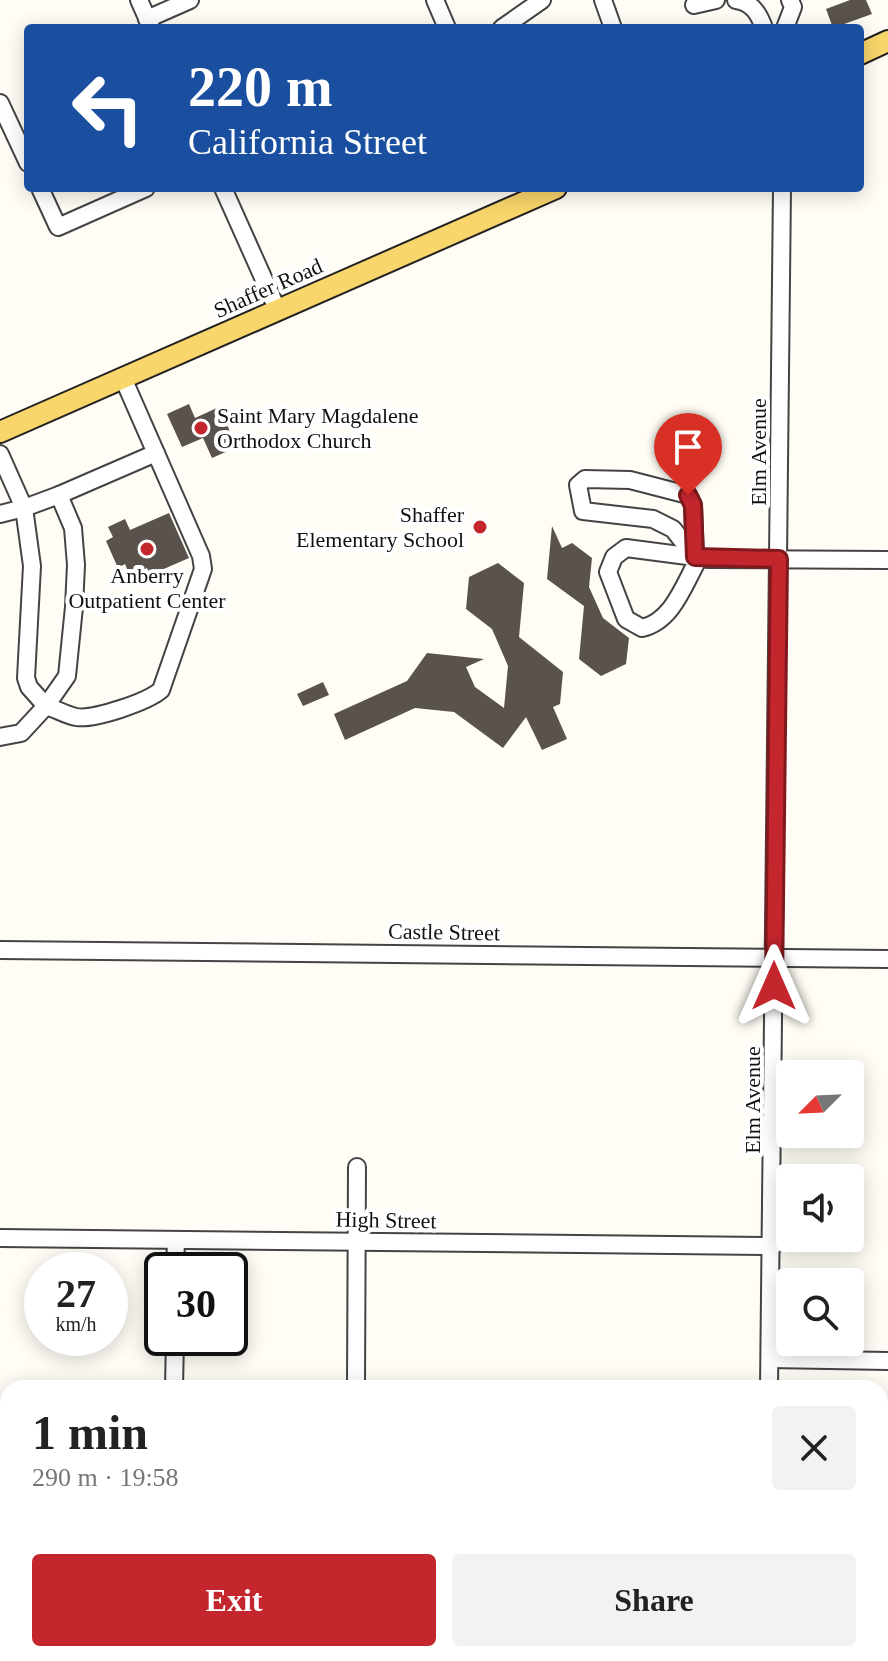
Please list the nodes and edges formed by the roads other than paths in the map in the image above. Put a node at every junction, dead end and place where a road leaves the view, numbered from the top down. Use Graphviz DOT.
graph roads {
  1 [pos="139,0"];
  2 [pos="190,0"];
  3 [pos="435,0"];
  4 [pos="542,0"];
  5 [pos="603,0"];
  6 [pos="716,0"];
  7 [pos="736,0"];
  8 [pos="790,0"];
  9 [pos="694,5"];
  10 [pos="149,23"];
  11 [pos="445,24"];
  12 [pos="508,24"];
  13 [pos="612,24"];
  14 [pos="762,24"];
  15 [pos="787,24"];
  16 [pos="888,41"];
  17 [pos="864,52"];
  18 [pos="0,103"];
  19 [pos="24,154"];
  20 [pos="42,192"];
  21 [pos="137,192"];
  22 [pos="225,192"];
  23 [pos="547,192"];
  24 [pos="782,192"];
  25 [pos="278,311"];
  26 [pos="123,378"];
  27 [pos="0,432"];
  28 [pos="156,453"];
  29 [pos="0,454"];
  30 [pos="59,495"];
  31 [pos="24,508"];
  32 [pos="0,514"];
  33 [pos="701,558"];
  34 [pos="779,559"];
  35 [pos="888,560"];
  36 [pos="46,706"];
  37 [pos="0,737"];
  38 [pos="0,950"];
  39 [pos="775,958"];
  40 [pos="888,959"];
  41 [pos="357,1167"];
  42 [pos="0,1238"];
  43 [pos="176,1240"];
  44 [pos="357,1241"];
  45 [pos="773,1246"];
  46 [pos="176,1252"];
  47 [pos="175,1356"];
  48 [pos="770,1359"];
  49 [pos="888,1361"];
  50 [pos="174,1380"];
  51 [pos="356,1380"];
  52 [pos="769,1380"];
  1 -- 10 [label="street"];
  2 -- 10 [label="street"];
  3 -- 11 [label="street"];
  4 -- 12 [label="street"];
  5 -- 13 [label="street"];
  6 -- 9 [label="street"];
  7 -- 14 [label="street"];
  8 -- 15 [label="street"];
  16 -- 17 [label="main road"];
  18 -- 19 [label="street"];
  20 -- 21 [label="street"];
  22 -- 25 [label="street"];
  23 -- 25 [label="main road, Shaffer Road"];
  24 -- 34 [label="street, Elm Avenue"];
  25 -- 26 [label="main road, Shaffer Road"];
  26 -- 27 [label="main road, Shaffer Road"];
  26 -- 28 [label="street"];
  28 -- 30 [label="street"];
  28 -- 36 [label="street"];
  29 -- 31 [label="street"];
  30 -- 31 [label="street"];
  30 -- 36 [label="street"];
  31 -- 32 [label="street"];
  31 -- 36 [label="street"];
  33 -- 33 [label="street"];
  33 -- 33 [label="street"];
  33 -- 34 [label="street"];
  34 -- 35 [label="street"];
  34 -- 39 [label="street, Elm Avenue"];
  36 -- 37 [label="street"];
  38 -- 39 [label="street, Castle Street"];
  39 -- 40 [label="street, Castle Street"];
  39 -- 45 [label="street, Elm Avenue"];
  41 -- 44 [label="street"];
  42 -- 43 [label="street, High Street"];
  43 -- 44 [label="street, High Street"];
  43 -- 46 [label="street"];
  44 -- 45 [label="street, High Street"];
  44 -- 51 [label="street"];
  45 -- 48 [label="street, Elm Avenue"];
  47 -- 50 [label="street"];
  48 -- 49 [label="street"];
  48 -- 52 [label="street, Elm Avenue"];
}
